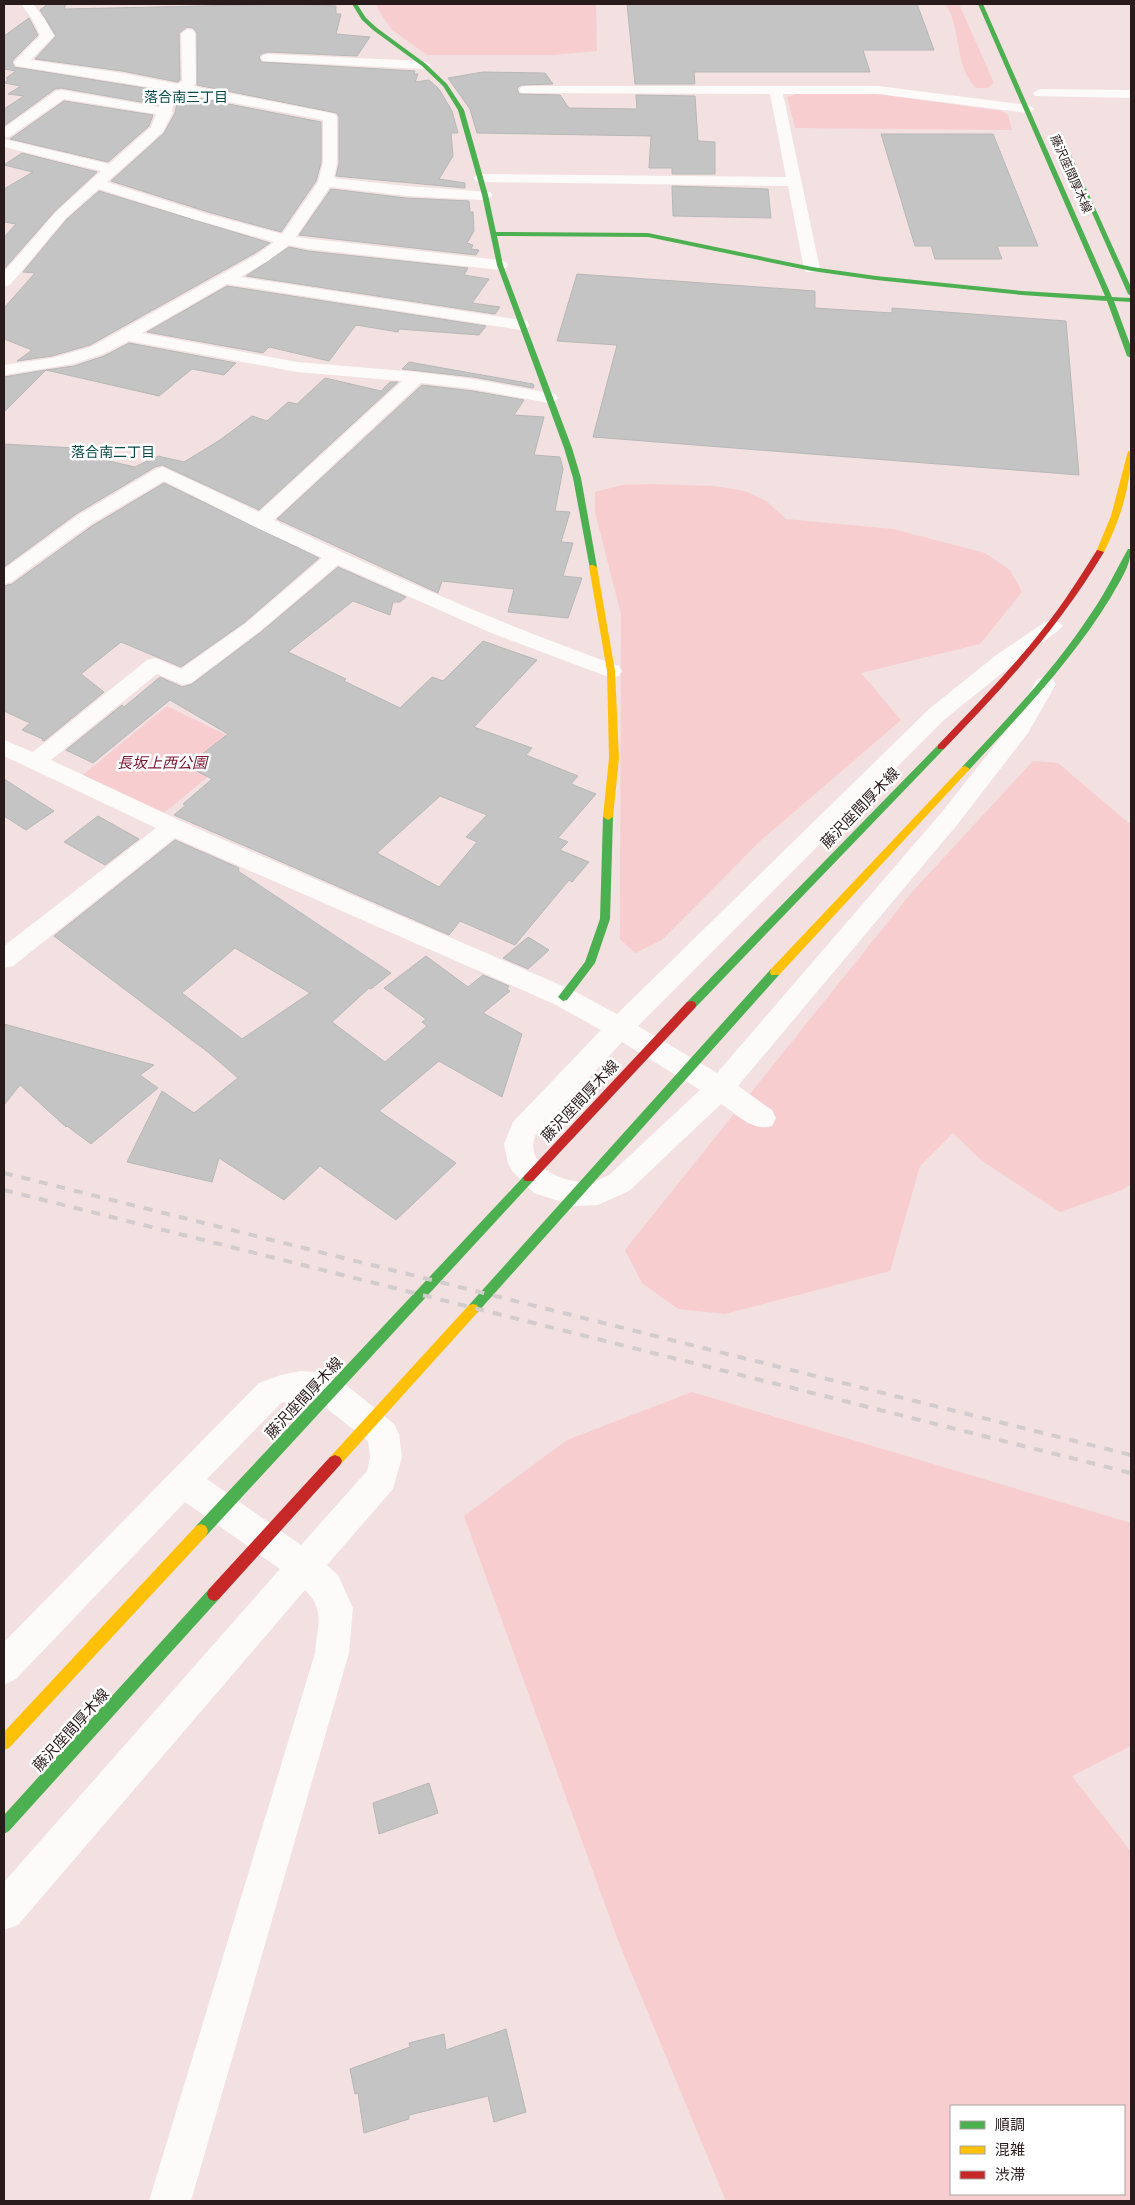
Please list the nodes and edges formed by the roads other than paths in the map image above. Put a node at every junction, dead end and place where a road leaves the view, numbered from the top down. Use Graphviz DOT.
graph roads {
  1 [pos="27,4"];
  2 [pos="355,4"];
  3 [pos="981,4"];
  4 [pos="188,33"];
  5 [pos="268,58"];
  6 [pos="424,65"];
  7 [pos="179,87"];
  8 [pos="526,90"];
  9 [pos="776,92"];
  10 [pos="1040,93"];
  11 [pos="1131,94"];
  12 [pos="1028,109"];
  13 [pos="166,112"];
  14 [pos="4,134"];
  15 [pos="1060,137"];
  16 [pos="4,143"];
  17 [pos="113,169"];
  18 [pos="481,178"];
  19 [pos="326,182"];
  20 [pos="794,182"];
  21 [pos="96,183"];
  22 [pos="485,195"];
  23 [pos="492,234"];
  24 [pos="286,240"];
  25 [pos="500,265"];
  26 [pos="812,269"];
  27 [pos="225,278"];
  28 [pos="4,282"];
  29 [pos="1131,294"];
  30 [pos="1110,299"];
  31 [pos="1131,300"];
  32 [pos="521,325"];
  33 [pos="126,335"];
  34 [pos="1131,356"];
  35 [pos="4,370"];
  36 [pos="417,376"];
  37 [pos="549,398"];
  38 [pos="1131,453"];
  39 [pos="260,522"];
  40 [pos="1131,551"];
  41 [pos="336,556"];
  42 [pos="4,578"];
  43 [pos="1052,626"];
  44 [pos="611,671"];
  45 [pos="1047,681"];
  46 [pos="4,747"];
  47 [pos="36,761"];
  48 [pos="173,827"];
  49 [pos="4,958"];
  50 [pos="563,997"];
  51 [pos="618,1028"];
  52 [pos="721,1087"];
  53 [pos="762,1118"];
  54 [pos="183,1481"];
  55 [pos="305,1567"];
  56 [pos="4,1667"];
  57 [pos="4,1743"];
  58 [pos="4,1826"];
  59 [pos="4,1911"];
  60 [pos="170,2201"];
  1 -- 7 [label="street"];
  2 -- 6 [label="main road"];
  3 -- 12 [label="main road, 藤沢座間厚木線"];
  4 -- 7 [label="street"];
  5 -- 6 [label="street"];
  6 -- 18 [label="main road"];
  7 -- 13 [label="street"];
  7 -- 19 [label="street"];
  8 -- 9 [label="street"];
  9 -- 12 [label="street"];
  9 -- 20 [label="street"];
  10 -- 11 [label="street"];
  12 -- 30 [label="main road, 藤沢座間厚木線"];
  13 -- 14 [label="street"];
  13 -- 17 [label="street"];
  15 -- 29 [label="main road, 藤沢座間厚木線"];
  16 -- 17 [label="street"];
  17 -- 21 [label="street"];
  18 -- 20 [label="street"];
  18 -- 22 [label="main road"];
  19 -- 22 [label="street"];
  19 -- 24 [label="street"];
  20 -- 26 [label="street"];
  21 -- 24 [label="street"];
  21 -- 28 [label="street"];
  22 -- 23 [label="main road"];
  23 -- 25 [label="main road"];
  23 -- 26 [label="main road"];
  24 -- 25 [label="street"];
  24 -- 27 [label="street"];
  25 -- 32 [label="main road"];
  26 -- 30 [label="main road"];
  27 -- 32 [label="street"];
  27 -- 33 [label="street"];
  30 -- 31 [label="main road"];
  30 -- 34 [label="main road, 藤沢座間厚木線"];
  32 -- 37 [label="main road"];
  33 -- 35 [label="street"];
  33 -- 36 [label="street"];
  36 -- 37 [label="street"];
  36 -- 39 [label="street"];
  37 -- 44 [label="main road"];
  38 -- 43 [label="main road, 藤沢座間厚木線"];
  39 -- 41 [label="street"];
  39 -- 42 [label="street"];
  40 -- 45 [label="main road, 藤沢座間厚木線"];
  41 -- 44 [label="street"];
  41 -- 47 [label="street"];
  43 -- 51 [label="street"];
  43 -- 57 [label="main road, 藤沢座間厚木線"];
  44 -- 50 [label="main road"];
  45 -- 52 [label="street"];
  45 -- 58 [label="main road, 藤沢座間厚木線"];
  46 -- 47 [label="street"];
  47 -- 48 [label="street"];
  48 -- 49 [label="street"];
  48 -- 50 [label="street"];
  50 -- 51 [label="street"];
  51 -- 52 [label="street"];
  51 -- 52 [label="street"];
  52 -- 53 [label="street"];
  54 -- 55 [label="street"];
  54 -- 55 [label="street"];
  54 -- 56 [label="street"];
  55 -- 59 [label="street"];
  55 -- 60 [label="street"];
}
